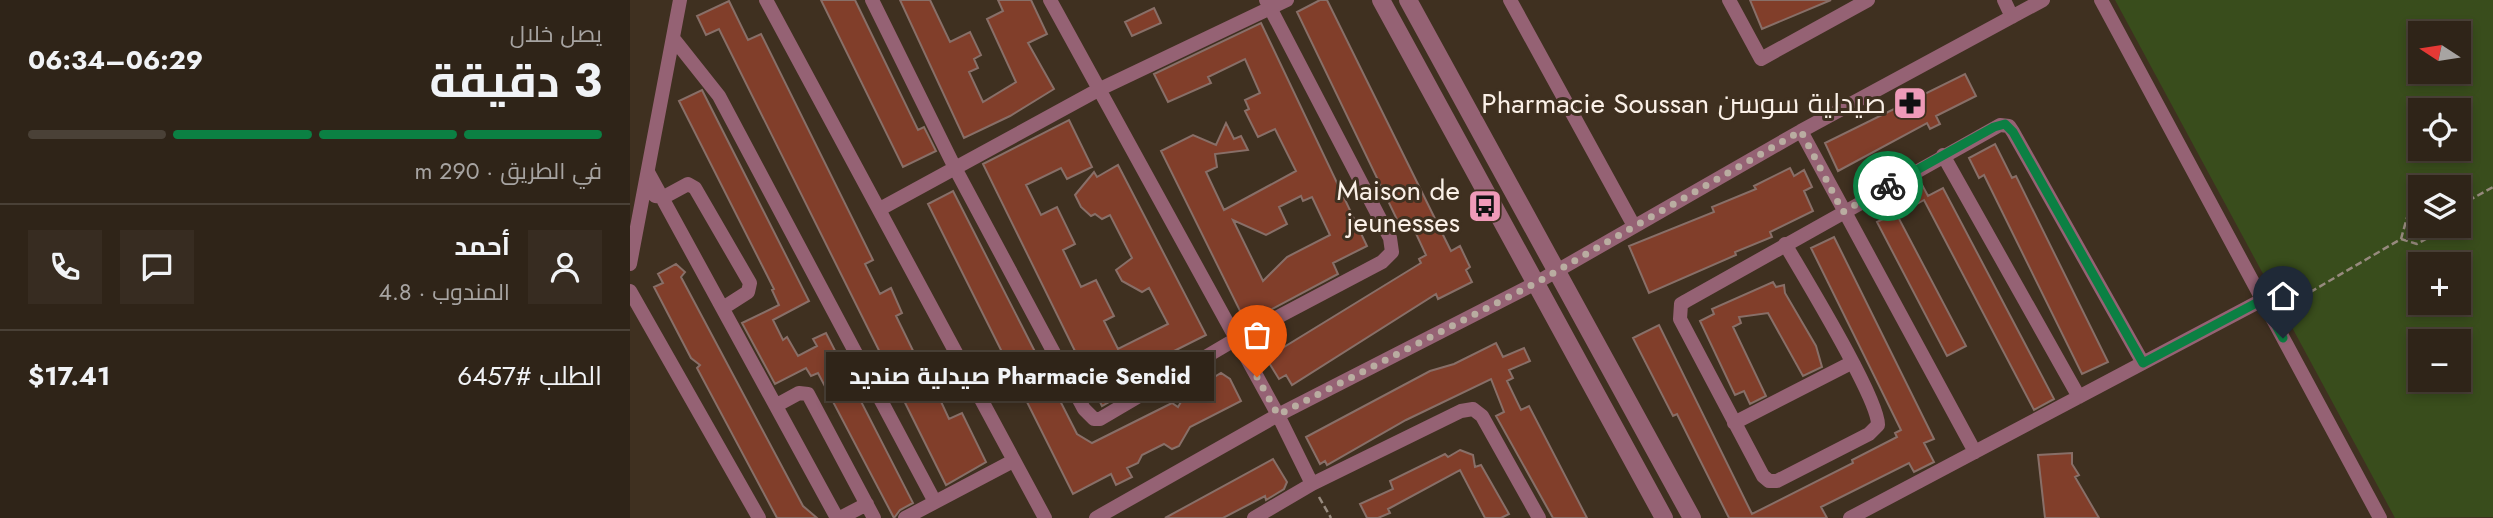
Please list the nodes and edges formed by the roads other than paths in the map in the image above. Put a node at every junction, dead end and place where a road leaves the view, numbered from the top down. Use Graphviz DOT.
graph roads {
  1 [pos="680,0"];
  2 [pos="766,0"];
  3 [pos="872,0"];
  4 [pos="1050,0"];
  5 [pos="1287,0"];
  6 [pos="1381,0"];
  7 [pos="1408,0"];
  8 [pos="1510,0"];
  9 [pos="1729,0"];
  10 [pos="1867,0"];
  11 [pos="2004,0"];
  12 [pos="2043,0"];
  13 [pos="2101,0"];
  14 [pos="1269,5"];
  15 [pos="2012,16"];
  16 [pos="673,38"];
  17 [pos="1098,90"];
  18 [pos="1801,131"];
  19 [pos="1943,155"];
  20 [pos="955,168"];
  21 [pos="648,172"];
  22 [pos="643,193"];
  23 [pos="664,197"];
  24 [pos="880,209"];
  25 [pos="1843,212"];
  26 [pos="1634,226"];
  27 [pos="1785,244"];
  28 [pos="630,264"];
  29 [pos="1557,271"];
  30 [pos="1534,284"];
  31 [pos="630,291"];
  32 [pos="2262,300"];
  33 [pos="723,308"];
  34 [pos="1236,339"];
  35 [pos="1851,363"];
  36 [pos="2143,363"];
  37 [pos="2079,397"];
  38 [pos="778,405"];
  39 [pos="1278,415"];
  40 [pos="1734,423"];
  41 [pos="1975,452"];
  42 [pos="1013,461"];
  43 [pos="1312,485"];
  44 [pos="935,502"];
  45 [pos="867,504"];
  46 [pos="759,518"];
  47 [pos="838,518"];
  48 [pos="874,518"];
  49 [pos="905,518"];
  50 [pos="1045,518"];
  51 [pos="1096,518"];
  52 [pos="1254,518"];
  53 [pos="1539,518"];
  54 [pos="1664,518"];
  55 [pos="1692,518"];
  56 [pos="1850,518"];
  57 [pos="2380,518"];
  1 -- 16 [label="street"];
  2 -- 24 [label="street"];
  3 -- 20 [label="street"];
  4 -- 17 [label="street"];
  5 -- 14 [label="street"];
  6 -- 30 [label="street"];
  7 -- 29 [label="street"];
  8 -- 26 [label="street"];
  9 -- 10 [label="street"];
  11 -- 15 [label="street"];
  12 -- 15 [label="street"];
  13 -- 32 [label="street"];
  14 -- 17 [label="street"];
  14 -- 34 [label="street"];
  15 -- 18 [label="street"];
  16 -- 21 [label="street"];
  16 -- 44 [label="street"];
  17 -- 20 [label="street"];
  17 -- 34 [label="street"];
  18 -- 25 [label="street"];
  18 -- 26 [label="street"];
  19 -- 25 [label="street"];
  19 -- 36 [label="street"];
  19 -- 37 [label="street"];
  20 -- 24 [label="street"];
  20 -- 34 [label="street"];
  21 -- 22 [label="street"];
  21 -- 23 [label="street"];
  22 -- 23 [label="street"];
  22 -- 28 [label="street"];
  23 -- 33 [label="street"];
  23 -- 33 [label="street"];
  24 -- 42 [label="street"];
  25 -- 27 [label="street"];
  25 -- 41 [label="street"];
  26 -- 29 [label="street"];
  27 -- 35 [label="street"];
  27 -- 40 [label="street"];
  29 -- 30 [label="street"];
  29 -- 55 [label="street"];
  30 -- 39 [label="street"];
  30 -- 54 [label="street"];
  31 -- 46 [label="street"];
  32 -- 36 [label="street"];
  32 -- 57 [label="street"];
  33 -- 38 [label="street"];
  34 -- 39 [label="street"];
  35 -- 40 [label="street"];
  35 -- 40 [label="street"];
  36 -- 37 [label="street"];
  37 -- 41 [label="street"];
  38 -- 45 [label="street"];
  38 -- 47 [label="street"];
  39 -- 43 [label="street"];
  39 -- 51 [label="street"];
  41 -- 56 [label="street"];
  42 -- 44 [label="street"];
  42 -- 50 [label="street"];
  43 -- 52 [label="street"];
  43 -- 53 [label="street"];
  44 -- 49 [label="street"];
  45 -- 47 [label="street"];
  45 -- 48 [label="street"];
}
